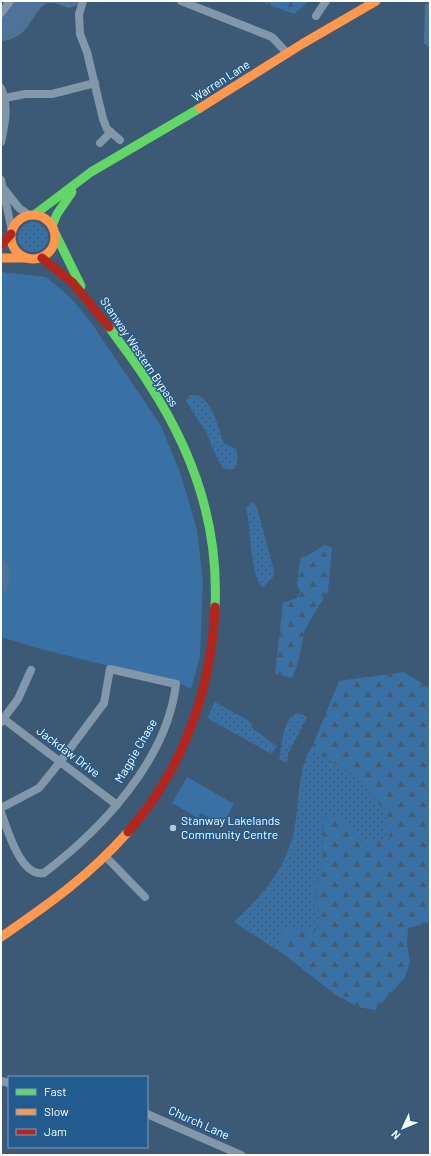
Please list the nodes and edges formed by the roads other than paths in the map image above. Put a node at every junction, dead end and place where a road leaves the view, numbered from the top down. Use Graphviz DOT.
graph roads {
  1 [pos="10,1"];
  2 [pos="83,1"];
  3 [pos="181,1"];
  4 [pos="326,1"];
  5 [pos="376,1"];
  6 [pos="1,13"];
  7 [pos="316,16"];
  8 [pos="287,53"];
  9 [pos="95,83"];
  10 [pos="1,88"];
  11 [pos="5,98"];
  12 [pos="111,132"];
  13 [pos="120,140"];
  14 [pos="1,142"];
  15 [pos="100,143"];
  16 [pos="1,180"];
  17 [pos="79,182"];
  18 [pos="4,188"];
  19 [pos="32,215"];
  20 [pos="54,230"];
  21 [pos="11,232"];
  22 [pos="1,244"];
  23 [pos="1,258"];
  24 [pos="24,258"];
  25 [pos="42,258"];
  26 [pos="84,292"];
  27 [pos="30,670"];
  28 [pos="2,719"];
  29 [pos="60,762"];
  30 [pos="117,805"];
  31 [pos="1,808"];
  32 [pos="1,812"];
  33 [pos="106,857"];
  34 [pos="145,897"];
  35 [pos="1,937"];
  36 [pos="148,1114"];
  37 [pos="241,1155"];
  1 -- 6 [label="street"];
  2 -- 9 [label="street"];
  3 -- 8 [label="street"];
  4 -- 7 [label="street"];
  5 -- 8 [label="street, Warren Lane"];
  8 -- 17 [label="street, Warren Lane"];
  9 -- 11 [label="street"];
  9 -- 12 [label="street"];
  10 -- 11 [label="street"];
  11 -- 14 [label="street"];
  12 -- 13 [label="street"];
  12 -- 15 [label="street"];
  16 -- 18 [label="street"];
  17 -- 19 [label="street, Warren Lane"];
  17 -- 20 [label="street, Warren Lane"];
  18 -- 19 [label="street"];
  18 -- 21 [label="street"];
  19 -- 20 [label="street"];
  19 -- 21 [label="street, Warren Lane"];
  20 -- 25 [label="street, Warren Lane"];
  20 -- 26 [label="street, Stanway Western Bypass"];
  21 -- 22 [label="street, Warren Lane"];
  21 -- 24 [label="street"];
  23 -- 24 [label="street"];
  24 -- 25 [label="street"];
  25 -- 26 [label="street, Stanway Western Bypass"];
  26 -- 33 [label="street, Stanway Western Bypass"];
  27 -- 28 [label="street"];
  28 -- 29 [label="street, Jackdaw Drive"];
  29 -- 30 [label="street, Jackdaw Drive"];
  29 -- 30 [label="street, Magpie Chase"];
  29 -- 31 [label="street, Magpie Chase"];
  30 -- 32 [label="street, Magpie Chase"];
  33 -- 34 [label="street"];
  33 -- 35 [label="street, Stanway Western Bypass"];
  36 -- 37 [label="street, Church Lane"];
}
